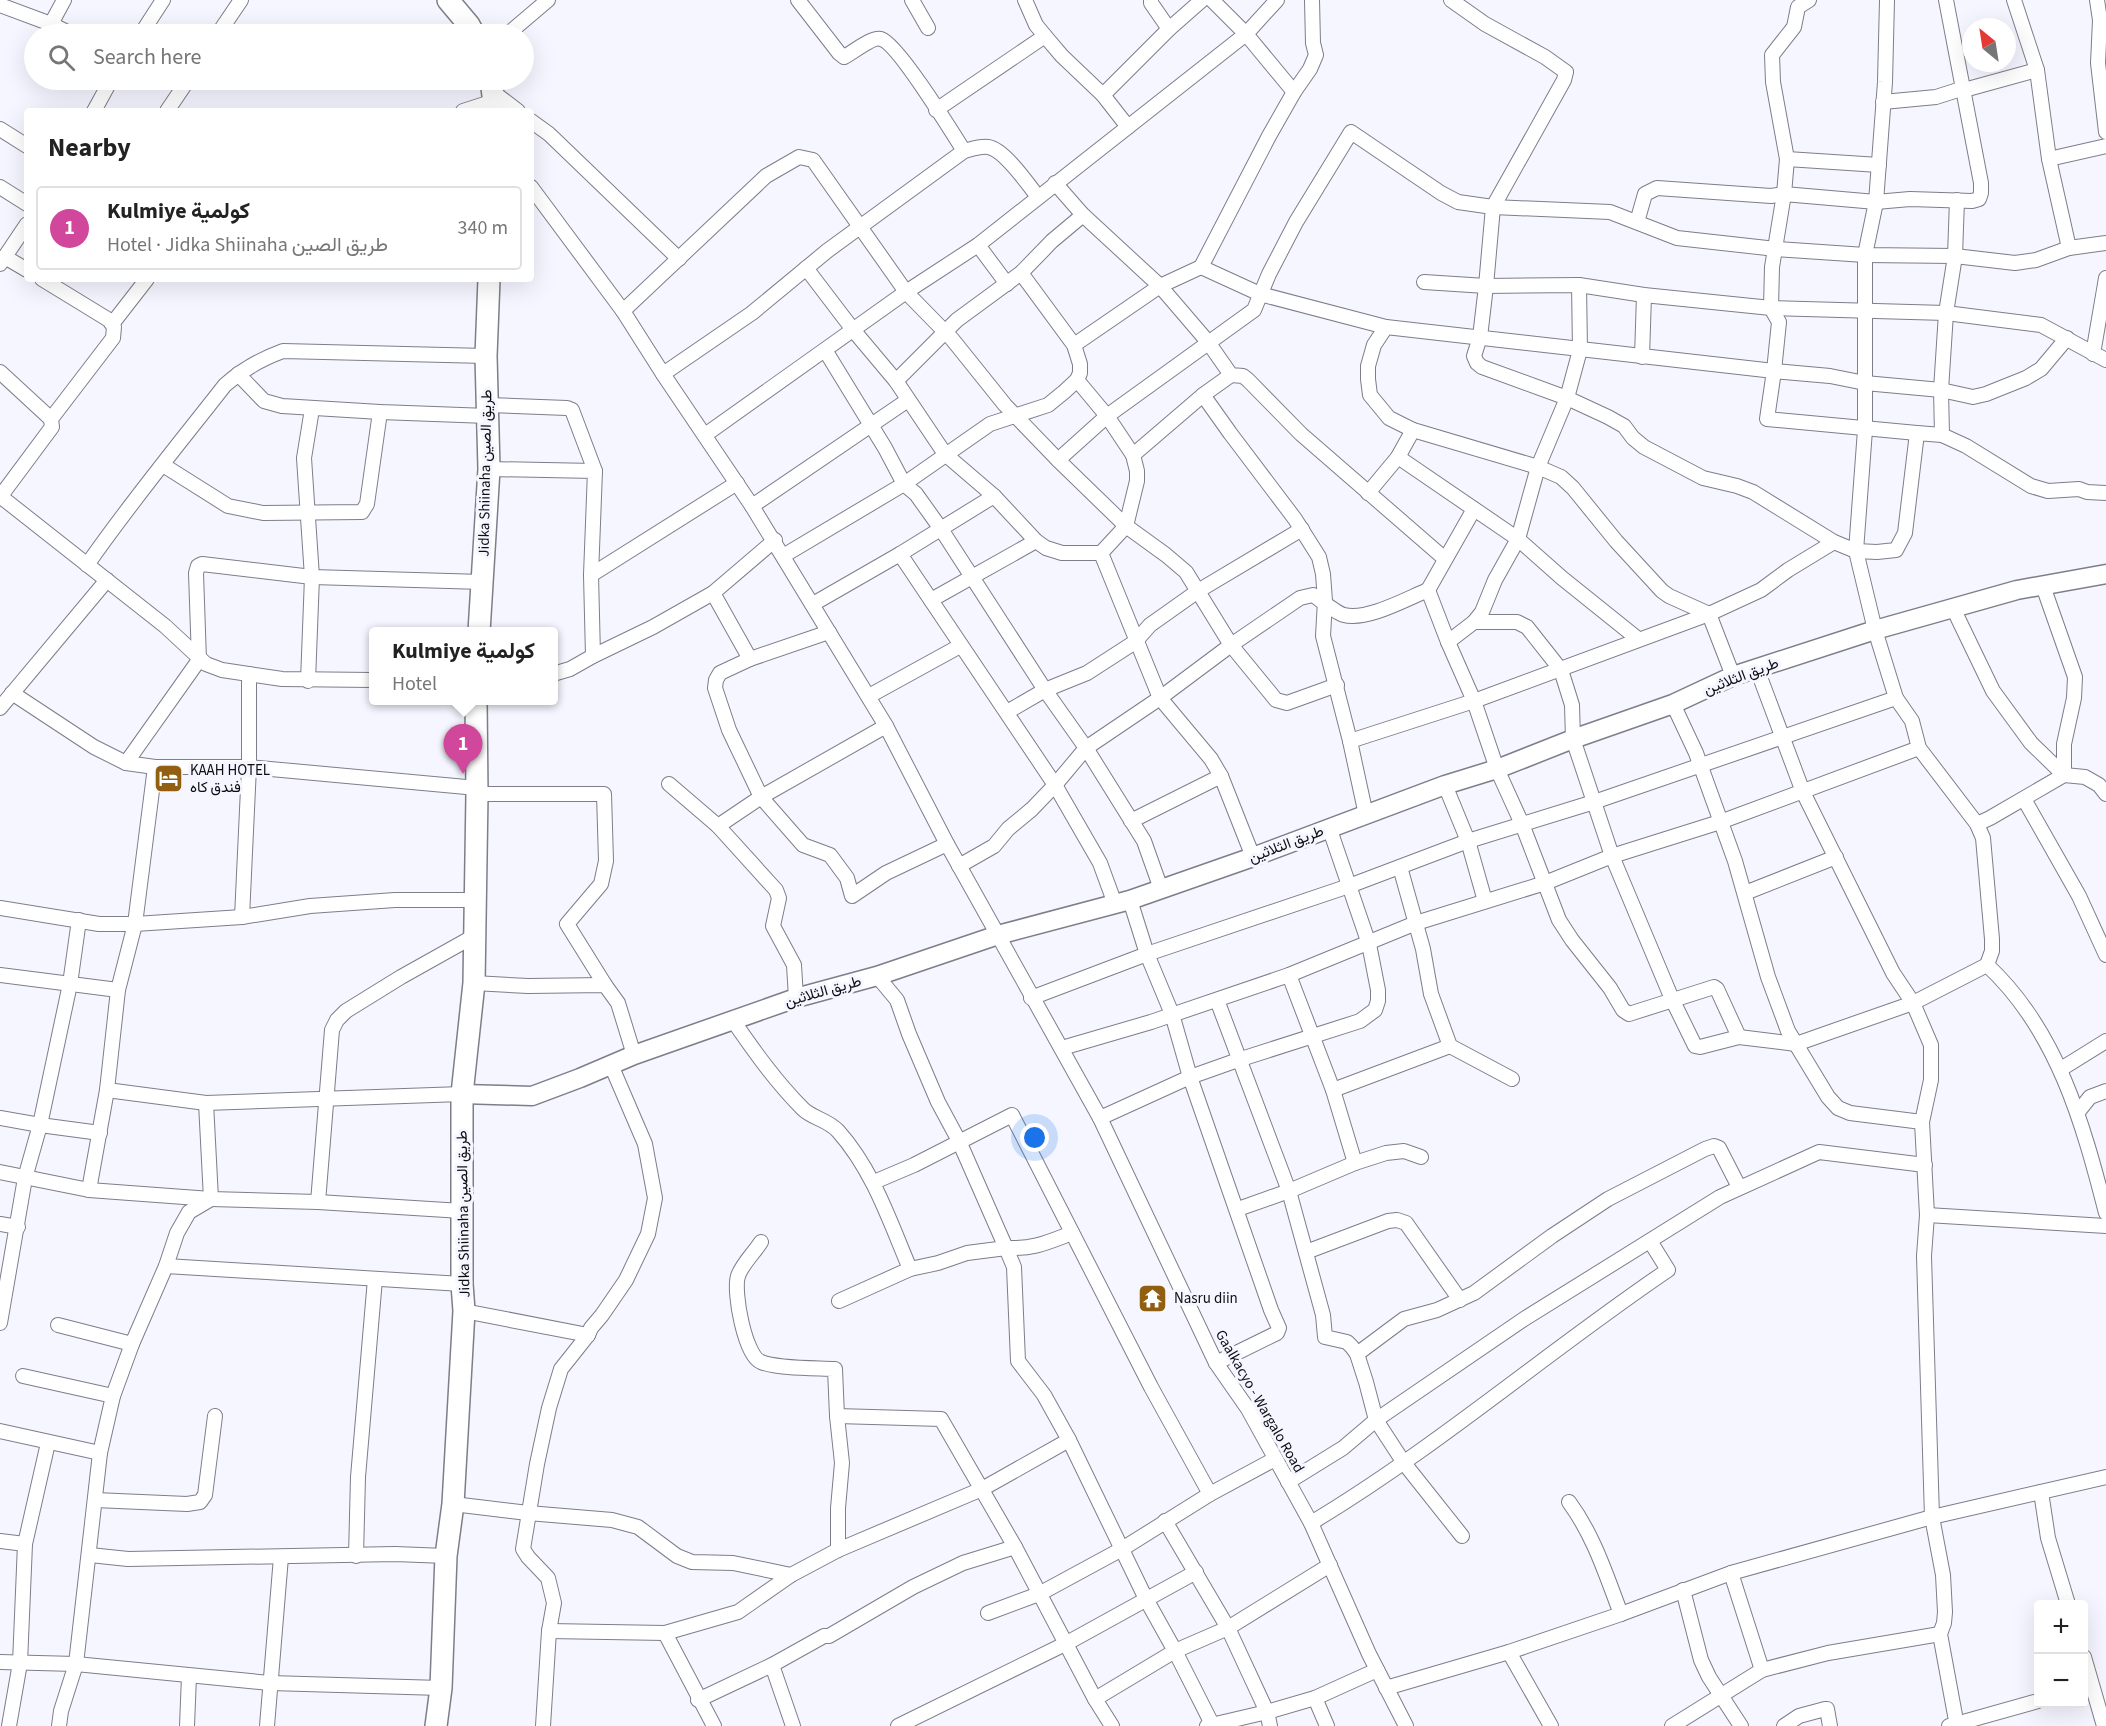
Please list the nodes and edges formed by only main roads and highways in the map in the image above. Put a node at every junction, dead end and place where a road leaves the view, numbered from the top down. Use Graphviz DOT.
graph roads {
  1 [pos="448,0"];
  2 [pos="468,24"];
  3 [pos="489,282"];
  4 [pos="2106,574"];
  5 [pos="479,627"];
  6 [pos="476,705"];
  7 [pos="462,1094"];
  8 [pos="436,1726"];
  1 -- 2 [label="main road"];
  3 -- 5 [label="main road, Jidka Shiinaha طريق الصين"];
  4 -- 7 [label="main road, طريق الثلاثين"];
  6 -- 7 [label="main road, Jidka Shiinaha طريق الصين"];
  7 -- 8 [label="main road, Jidka Shiinaha طريق الصين"];
}
